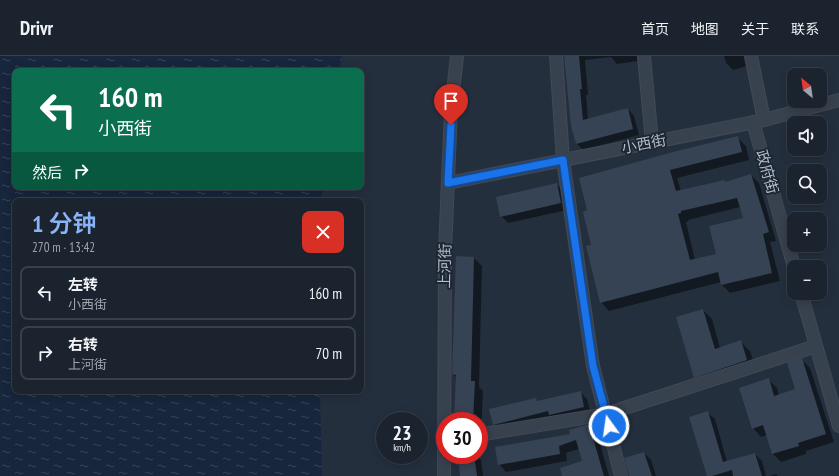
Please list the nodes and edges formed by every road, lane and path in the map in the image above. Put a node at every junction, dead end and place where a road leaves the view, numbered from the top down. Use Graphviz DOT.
graph roads {
  1 [pos="457,56"];
  2 [pos="556,56"];
  3 [pos="644,56"];
  4 [pos="751,56"];
  5 [pos="839,100"];
  6 [pos="758,121"];
  7 [pos="652,142"];
  8 [pos="563,160"];
  9 [pos="448,183"];
  10 [pos="792,260"];
  11 [pos="803,300"];
  12 [pos="816,346"];
  13 [pos="606,414"];
  14 [pos="839,426"];
  15 [pos="488,433"];
  16 [pos="444,476"];
  17 [pos="622,476"];
  1 -- 9 [label="street, 上河街"];
  2 -- 8 [label="street"];
  3 -- 7 [label="street"];
  4 -- 6 [label="street, 政府街"];
  5 -- 6 [label="street, 小西街"];
  6 -- 7 [label="street, 小西街"];
  6 -- 10 [label="street, 政府街"];
  7 -- 8 [label="street, 小西街"];
  8 -- 9 [label="street, 小西街"];
  8 -- 13 [label="street"];
  9 -- 16 [label="street, 上河街"];
  11 -- 12 [label="street"];
  12 -- 13 [label="street"];
  12 -- 14 [label="street"];
  13 -- 15 [label="street"];
  13 -- 17 [label="street"];
}
